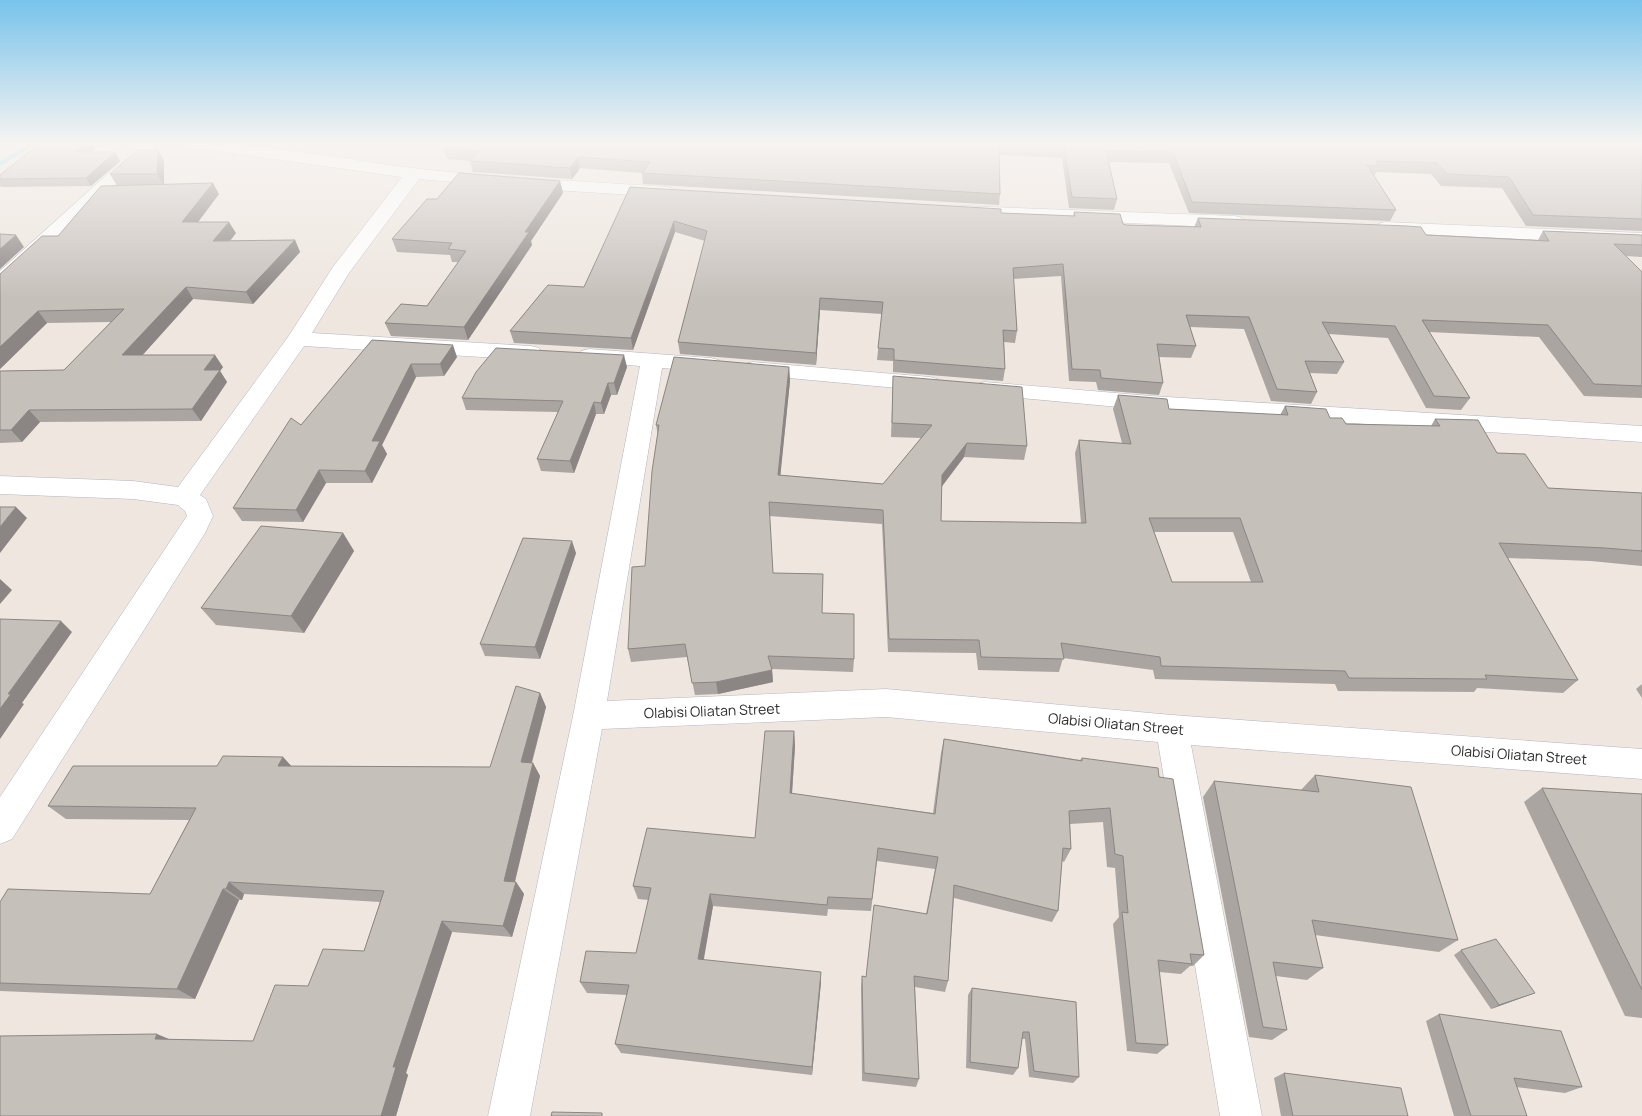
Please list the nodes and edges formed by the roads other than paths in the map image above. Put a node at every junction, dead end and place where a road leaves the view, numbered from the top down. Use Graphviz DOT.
graph roads {
  1 [pos="94,195"];
  2 [pos="397,195"];
  3 [pos="946,210"];
  4 [pos="1252,223"];
  5 [pos="1370,227"];
  6 [pos="1642,239"];
  7 [pos="0,282"];
  8 [pos="298,339"];
  9 [pos="652,360"];
  10 [pos="1642,434"];
  11 [pos="0,485"];
  12 [pos="185,497"];
  13 [pos="589,716"];
  14 [pos="1172,729"];
  15 [pos="1642,764"];
  16 [pos="0,827"];
  17 [pos="509,1116"];
  18 [pos="1241,1116"];
  1 -- 7 [label="street"];
  2 -- 8 [label="street"];
  3 -- 4 [label="street"];
  5 -- 6 [label="street"];
  8 -- 9 [label="street"];
  8 -- 12 [label="street"];
  9 -- 10 [label="street"];
  9 -- 13 [label="street"];
  11 -- 12 [label="street"];
  12 -- 16 [label="street"];
  13 -- 14 [label="street, Olabisi Oliatan Street"];
  13 -- 17 [label="street"];
  14 -- 15 [label="street, Olabisi Oliatan Street"];
  14 -- 18 [label="street"];
}
